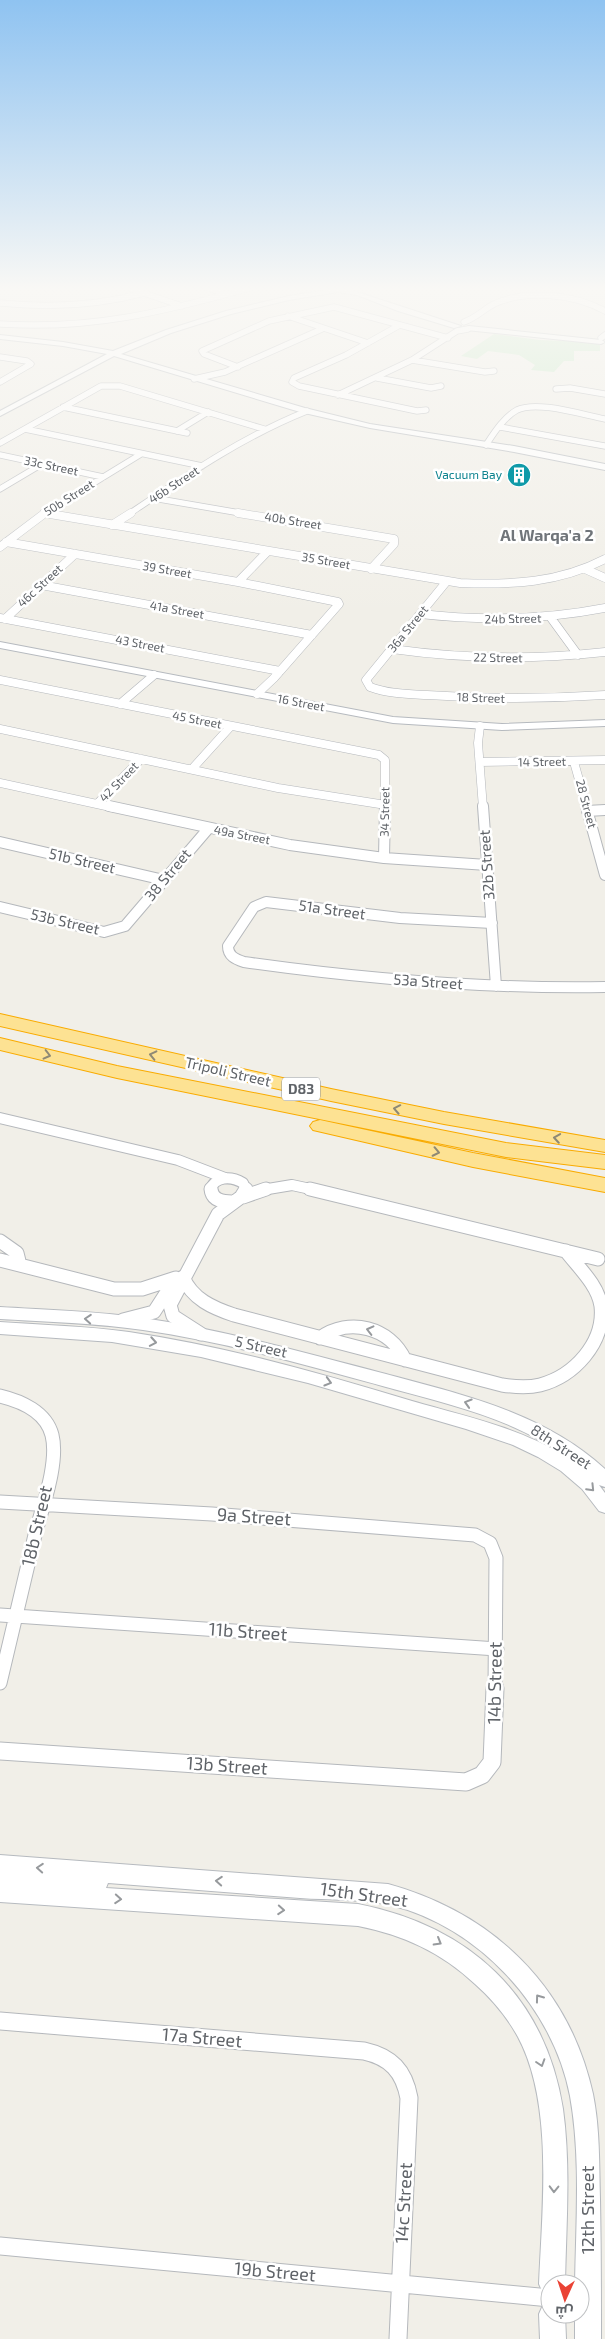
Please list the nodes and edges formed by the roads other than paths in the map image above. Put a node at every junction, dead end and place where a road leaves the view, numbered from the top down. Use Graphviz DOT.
graph roads {
  1 [pos="22,397"];
  2 [pos="29,397"];
  3 [pos="82,397"];
  4 [pos="158,397"];
  5 [pos="259,397"];
  6 [pos="349,397"];
  7 [pos="433,406"];
  8 [pos="0,408"];
  9 [pos="63,408"];
  10 [pos="305,411"];
  11 [pos="208,412"];
  12 [pos="0,414"];
  13 [pos="605,419"];
  14 [pos="500,427"];
  15 [pos="25,429"];
  16 [pos="264,429"];
  17 [pos="177,431"];
  18 [pos="187,433"];
  19 [pos="0,443"];
  20 [pos="484,444"];
  21 [pos="605,446"];
  22 [pos="141,454"];
  23 [pos="0,455"];
  24 [pos="42,464"];
  25 [pos="202,466"];
  26 [pos="605,467"];
  27 [pos="103,477"];
  28 [pos="0,489"];
  29 [pos="153,498"];
  30 [pos="44,513"];
  31 [pos="112,525"];
  32 [pos="3,544"];
  33 [pos="268,551"];
  34 [pos="75,554"];
  35 [pos="605,559"];
  36 [pos="371,569"];
  37 [pos="586,569"];
  38 [pos="605,578"];
  39 [pos="447,581"];
  40 [pos="238,582"];
  41 [pos="41,585"];
  42 [pos="605,608"];
  43 [pos="420,614"];
  44 [pos="551,618"];
  45 [pos="3,619"];
  46 [pos="312,635"];
  47 [pos="0,645"];
  48 [pos="392,649"];
  49 [pos="605,652"];
  50 [pos="578,655"];
  51 [pos="280,671"];
  52 [pos="152,674"];
  53 [pos="368,677"];
  54 [pos="0,680"];
  55 [pos="259,695"];
  56 [pos="605,695"];
  57 [pos="120,704"];
  58 [pos="605,723"];
  59 [pos="477,726"];
  60 [pos="230,727"];
  61 [pos="0,730"];
  62 [pos="141,759"];
  63 [pos="605,760"];
  64 [pos="480,762"];
  65 [pos="574,762"];
  66 [pos="386,767"];
  67 [pos="192,769"];
  68 [pos="0,783"];
  69 [pos="97,804"];
  70 [pos="386,804"];
  71 [pos="605,810"];
  72 [pos="587,811"];
  73 [pos="208,829"];
  74 [pos="0,842"];
  75 [pos="384,858"];
  76 [pos="487,865"];
  77 [pos="604,865"];
  78 [pos="605,875"];
  79 [pos="164,880"];
  80 [pos="0,907"];
  81 [pos="128,922"];
  82 [pos="492,923"];
  83 [pos="252,963"];
  84 [pos="496,986"];
  85 [pos="605,987"];
  86 [pos="0,1020"];
  87 [pos="0,1044"];
  88 [pos="117,1072"];
  89 [pos="0,1118"];
  90 [pos="605,1146"];
  91 [pos="506,1150"];
  92 [pos="605,1162"];
  93 [pos="204,1172"];
  94 [pos="605,1174"];
  95 [pos="226,1178"];
  96 [pos="243,1183"];
  97 [pos="605,1185"];
  98 [pos="272,1187"];
  99 [pos="212,1193"];
  100 [pos="237,1199"];
  101 [pos="0,1241"];
  102 [pos="566,1251"];
  103 [pos="598,1259"];
  104 [pos="0,1260"];
  105 [pos="20,1265"];
  106 [pos="180,1277"];
  107 [pos="142,1288"];
  108 [pos="198,1296"];
  109 [pos="172,1298"];
  110 [pos="160,1303"];
  111 [pos="0,1313"];
  112 [pos="116,1321"];
  113 [pos="0,1328"];
  114 [pos="202,1335"];
  115 [pos="320,1338"];
  116 [pos="302,1358"];
  117 [pos="240,1359"];
  118 [pos="405,1360"];
  119 [pos="0,1396"];
  120 [pos="514,1419"];
  121 [pos="505,1435"];
  122 [pos="605,1480"];
  123 [pos="0,1502"];
  124 [pos="43,1504"];
  125 [pos="605,1506"];
  126 [pos="496,1558"];
  127 [pos="0,1615"];
  128 [pos="16,1616"];
  129 [pos="496,1649"];
  130 [pos="0,1683"];
  131 [pos="0,1751"];
  132 [pos="454,1782"];
  133 [pos="0,1865"];
  134 [pos="95,1872"];
  135 [pos="0,1880"];
  136 [pos="0,1892"];
  137 [pos="0,2021"];
  138 [pos="399,2069"];
  139 [pos="0,2246"];
  140 [pos="552,2274"];
  141 [pos="400,2283"];
  142 [pos="540,2297"];
  143 [pos="552,2324"];
  144 [pos="398,2339"];
  145 [pos="553,2339"];
  146 [pos="588,2339"];
  1 -- 8 [label="street"];
  2 -- 12 [label="street"];
  3 -- 9 [label="street"];
  4 -- 11 [label="street"];
  5 -- 10 [label="street"];
  6 -- 7 [label="street"];
  9 -- 15 [label="street"];
  9 -- 17 [label="street"];
  10 -- 16 [label="street, 46b Street"];
  10 -- 20 [label="street"];
  11 -- 16 [label="street"];
  11 -- 17 [label="street"];
  13 -- 14 [label="street"];
  14 -- 20 [label="street"];
  14 -- 21 [label="street"];
  15 -- 19 [label="street"];
  15 -- 22 [label="street"];
  16 -- 25 [label="street, 46b Street"];
  17 -- 18 [label="street"];
  20 -- 26 [label="street"];
  22 -- 25 [label="street"];
  22 -- 27 [label="street, 50b Street"];
  23 -- 24 [label="street, 33c Street"];
  24 -- 27 [label="street, 33c Street"];
  24 -- 28 [label="street"];
  25 -- 29 [label="street, 46b Street"];
  27 -- 30 [label="street, 50b Street"];
  29 -- 31 [label="street, 46b Street"];
  29 -- 36 [label="street, 40b Street"];
  30 -- 31 [label="street, 35 Street"];
  30 -- 32 [label="street, 50b Street"];
  31 -- 33 [label="street, 35 Street"];
  32 -- 34 [label="street, 39 Street"];
  33 -- 36 [label="street, 35 Street"];
  33 -- 40 [label="street"];
  34 -- 40 [label="street, 39 Street"];
  34 -- 41 [label="street, 46c Street"];
  35 -- 37 [label="street, 35 Street"];
  36 -- 39 [label="street, 35 Street"];
  37 -- 38 [label="street"];
  37 -- 39 [label="street, 35 Street"];
  39 -- 43 [label="street, 36a Street"];
  40 -- 46 [label="street, 39 Street"];
  41 -- 45 [label="street, 46c Street"];
  41 -- 46 [label="street, 41a Street"];
  42 -- 44 [label="street, 24b Street"];
  43 -- 44 [label="street, 24b Street"];
  43 -- 48 [label="street, 36a Street"];
  44 -- 50 [label="street"];
  45 -- 51 [label="street, 43 Street"];
  46 -- 51 [label="street"];
  47 -- 52 [label="street, 16 Street"];
  48 -- 50 [label="street, 22 Street"];
  48 -- 53 [label="street, 36a Street"];
  49 -- 50 [label="street, 22 Street"];
  51 -- 55 [label="street"];
  52 -- 55 [label="street, 16 Street"];
  52 -- 57 [label="street"];
  53 -- 56 [label="street, 18 Street"];
  54 -- 57 [label="street, 45 Street"];
  55 -- 59 [label="street, 16 Street"];
  57 -- 60 [label="street, 45 Street"];
  58 -- 59 [label="street, 16 Street"];
  59 -- 64 [label="street, 32b Street"];
  60 -- 66 [label="street, 45 Street"];
  60 -- 67 [label="street"];
  61 -- 62 [label="street"];
  62 -- 67 [label="street"];
  62 -- 69 [label="street, 42 Street"];
  63 -- 65 [label="street, 14 Street"];
  64 -- 65 [label="street, 14 Street"];
  64 -- 76 [label="street, 32b Street"];
  65 -- 72 [label="street, 28 Street"];
  66 -- 70 [label="street, 34 Street"];
  67 -- 70 [label="street"];
  68 -- 69 [label="street, 49a Street"];
  69 -- 73 [label="street, 49a Street"];
  70 -- 75 [label="street, 34 Street"];
  71 -- 72 [label="street"];
  72 -- 77 [label="street, 28 Street"];
  73 -- 75 [label="street, 49a Street"];
  73 -- 79 [label="street, 38 Street"];
  74 -- 79 [label="street, 51b Street"];
  75 -- 76 [label="street, 49a Street"];
  76 -- 82 [label="street, 32b Street"];
  77 -- 78 [label="street, 28 Street"];
  79 -- 81 [label="street, 38 Street"];
  80 -- 81 [label="street, 53b Street"];
  82 -- 83 [label="street, 51a Street"];
  82 -- 84 [label="street, 32b Street"];
  83 -- 84 [label="street, 53a Street"];
  84 -- 85 [label="street, 53a Street"];
  90 -- 86 [label="highway, Tripoli Street / D83, one-way"];
  87 -- 88 [label="highway, Tripoli Street / D83, one-way"];
  88 -- 91 [label="highway, Tripoli Street / D83"];
  88 -- 97 [label="highway, one-way"];
  89 -- 93 [label="street"];
  91 -- 92 [label="highway, Tripoli Street / D83"];
  91 -- 94 [label="highway"];
  93 -- 95 [label="street"];
  93 -- 99 [label="street"];
  95 -- 96 [label="street"];
  95 -- 99 [label="street"];
  96 -- 98 [label="street"];
  96 -- 100 [label="street"];
  98 -- 100 [label="street"];
  98 -- 102 [label="street"];
  99 -- 100 [label="street"];
  99 -- 106 [label="street"];
  100 -- 106 [label="street"];
  101 -- 105 [label="street"];
  102 -- 103 [label="street"];
  102 -- 118 [label="street"];
  104 -- 105 [label="street"];
  105 -- 107 [label="street"];
  106 -- 107 [label="street"];
  106 -- 108 [label="street"];
  106 -- 109 [label="street"];
  106 -- 110 [label="street"];
  107 -- 110 [label="street"];
  108 -- 109 [label="street"];
  108 -- 115 [label="street"];
  109 -- 114 [label="street"];
  110 -- 112 [label="street"];
  112 -- 111 [label="street, 5 Street, one-way"];
  112 -- 114 [label="street, 5 Street"];
  113 -- 117 [label="street, 5 Street, one-way"];
  114 -- 116 [label="street, 5 Street"];
  115 -- 118 [label="street"];
  118 -- 115 [label="street, one-way"];
  116 -- 117 [label="street"];
  120 -- 116 [label="street, 5 Street, one-way"];
  117 -- 121 [label="street, 5 Street, one-way"];
  119 -- 124 [label="street, 18b Street"];
  120 -- 122 [label="street, 8th Street"];
  121 -- 125 [label="street, 8th Street, one-way"];
  123 -- 124 [label="street, 9a Street"];
  124 -- 126 [label="street, 9a Street"];
  124 -- 128 [label="street, 18b Street"];
  126 -- 129 [label="street, 14b Street"];
  127 -- 128 [label="street, 11b Street"];
  128 -- 129 [label="street, 11b Street"];
  128 -- 130 [label="street, 18b Street"];
  129 -- 132 [label="street, 14b Street"];
  131 -- 132 [label="street, 13b Street"];
  134 -- 133 [label="street, 15th Street, one-way"];
  134 -- 135 [label="street"];
  146 -- 134 [label="street, 15th Street, one-way"];
  136 -- 140 [label="street, 15th Street, one-way"];
  137 -- 138 [label="street, 17a Street"];
  138 -- 141 [label="street, 14c Street"];
  139 -- 141 [label="street, 19b Street"];
  141 -- 142 [label="street, 19b Street"];
  141 -- 144 [label="street, 14c Street"];
  143 -- 145 [label="street"];
}
